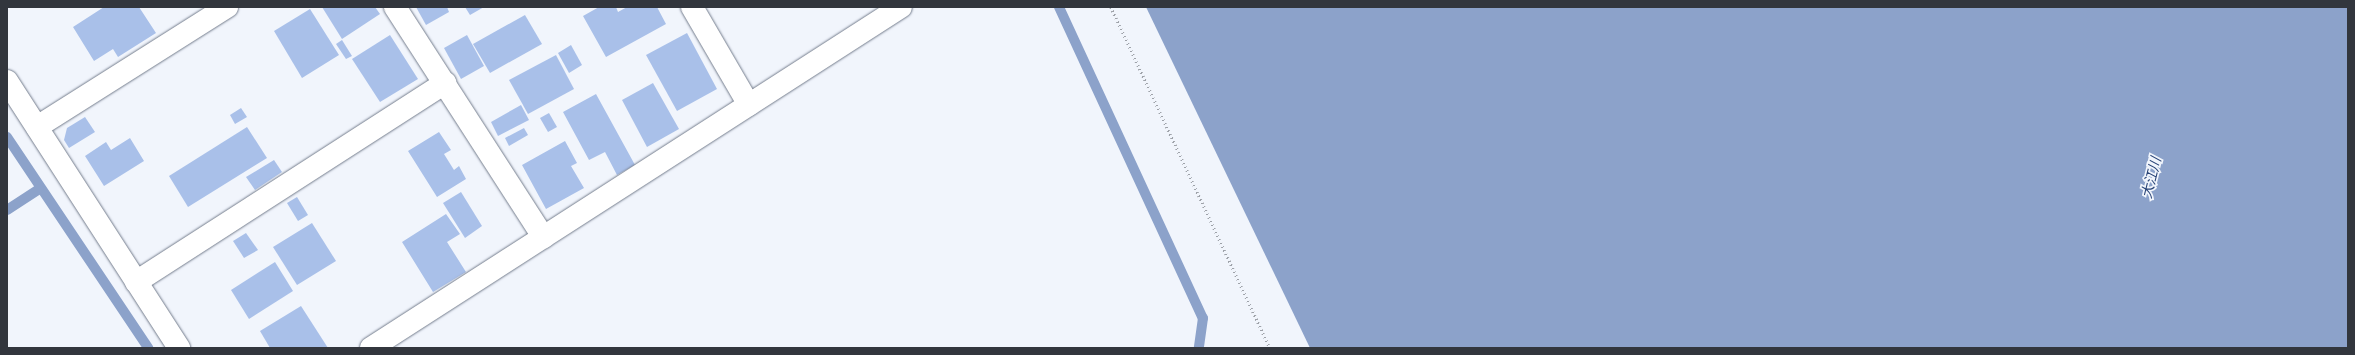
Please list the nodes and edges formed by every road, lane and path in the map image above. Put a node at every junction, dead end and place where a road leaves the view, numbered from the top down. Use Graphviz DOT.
graph roads {
  1 [pos="227,7"];
  2 [pos="395,7"];
  3 [pos="692,7"];
  4 [pos="901,7"];
  5 [pos="1111,7"];
  6 [pos="7,81"];
  7 [pos="444,83"];
  8 [pos="749,105"];
  9 [pos="37,127"];
  10 [pos="543,237"];
  11 [pos="136,282"];
  12 [pos="179,348"];
  13 [pos="372,348"];
  14 [pos="1270,348"];
  1 -- 9 [label="street"];
  2 -- 7 [label="street"];
  3 -- 8 [label="street"];
  4 -- 8 [label="street"];
  5 -- 14 [label="path"];
  6 -- 9 [label="street"];
  7 -- 10 [label="street"];
  7 -- 11 [label="street"];
  8 -- 10 [label="street"];
  9 -- 11 [label="street"];
  10 -- 13 [label="street"];
  11 -- 12 [label="street"];
}
